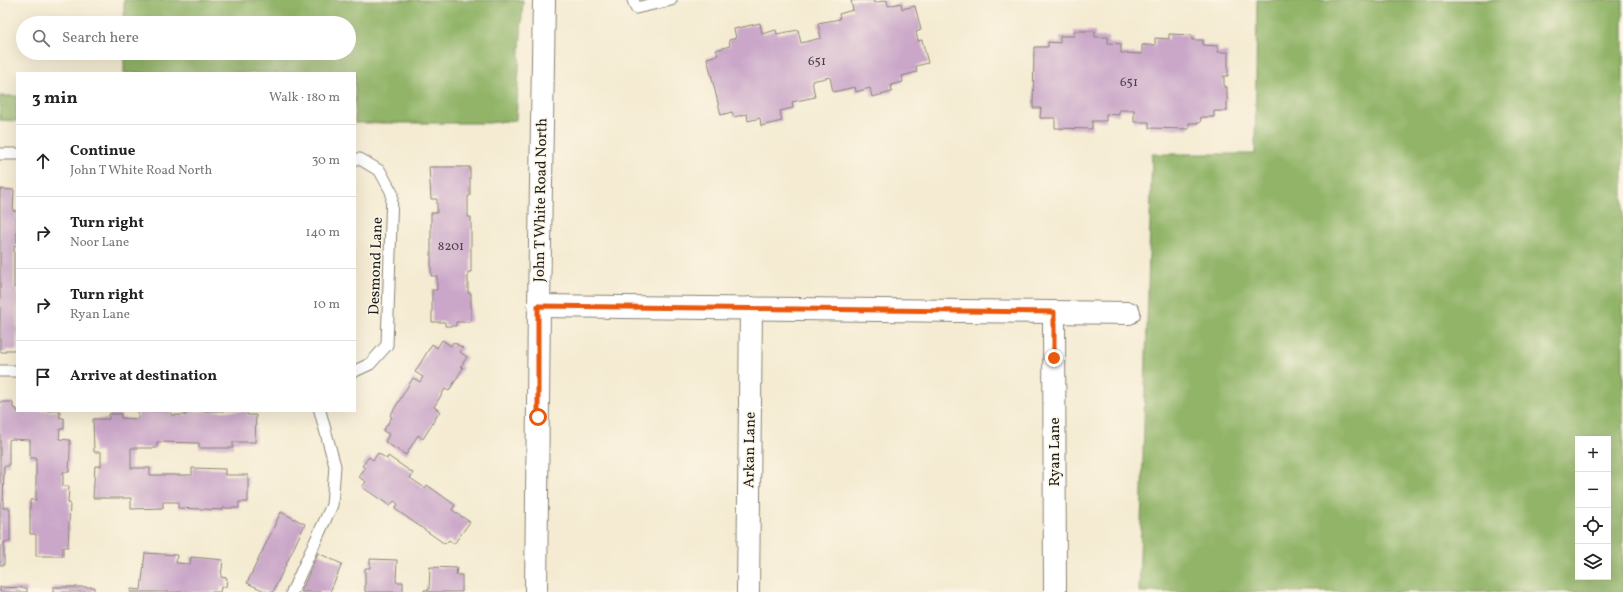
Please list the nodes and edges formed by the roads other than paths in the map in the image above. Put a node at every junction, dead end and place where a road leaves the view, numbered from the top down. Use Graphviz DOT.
graph roads {
  1 [pos="544,0"];
  2 [pos="633,0"];
  3 [pos="671,0"];
  4 [pos="0,154"];
  5 [pos="16,154"];
  6 [pos="358,159"];
  7 [pos="538,306"];
  8 [pos="751,308"];
  9 [pos="1054,312"];
  10 [pos="1129,313"];
  11 [pos="0,371"];
  12 [pos="16,371"];
  13 [pos="356,371"];
  14 [pos="320,412"];
  15 [pos="292,592"];
  16 [pos="536,592"];
  17 [pos="748,592"];
  18 [pos="1055,592"];
  1 -- 7 [label="street, John T White Road North"];
  2 -- 3 [label="lane"];
  4 -- 5 [label="lane"];
  6 -- 13 [label="lane, Desmond Lane"];
  7 -- 8 [label="street"];
  7 -- 16 [label="street, John T White Road North"];
  8 -- 9 [label="street"];
  8 -- 17 [label="street, Arkan Lane"];
  9 -- 10 [label="street"];
  9 -- 18 [label="street, Ryan Lane"];
  11 -- 12 [label="lane"];
  14 -- 15 [label="lane"];
}
